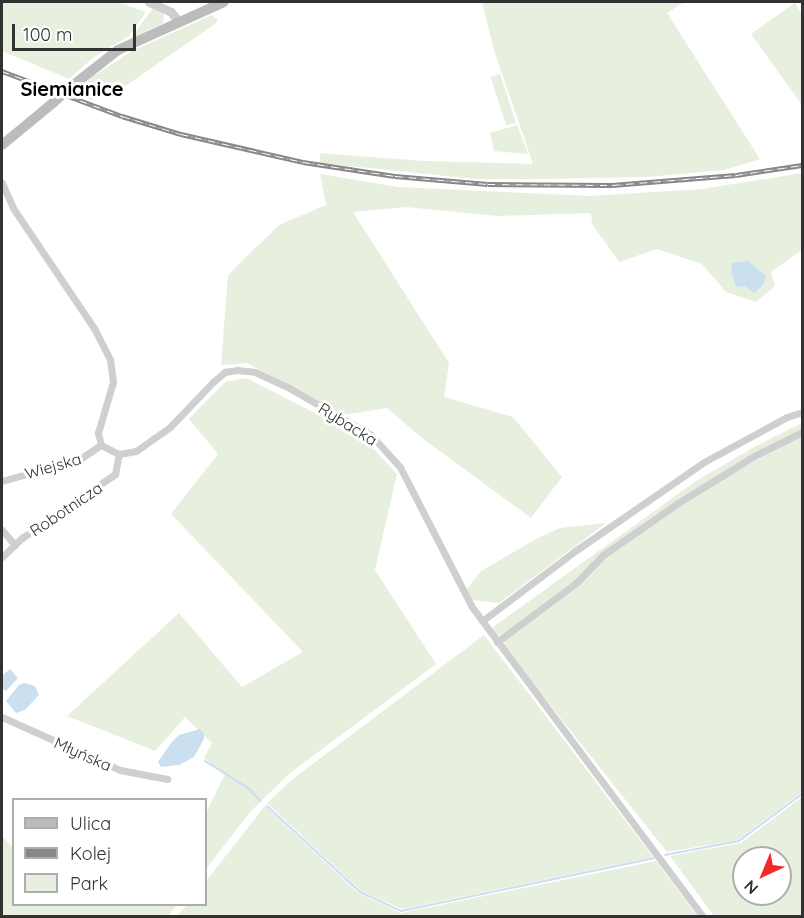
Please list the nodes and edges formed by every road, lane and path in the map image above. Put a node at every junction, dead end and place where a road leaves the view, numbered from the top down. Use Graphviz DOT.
graph roads {
  1 [pos="149,2"];
  2 [pos="224,2"];
  3 [pos="179,22"];
  4 [pos="2,145"];
  5 [pos="2,183"];
  6 [pos="802,412"];
  7 [pos="802,432"];
  8 [pos="101,445"];
  9 [pos="119,454"];
  10 [pos="2,481"];
  11 [pos="2,530"];
  12 [pos="15,545"];
  13 [pos="2,557"];
  14 [pos="482,621"];
  15 [pos="497,642"];
  16 [pos="2,717"];
  17 [pos="167,779"];
  18 [pos="702,916"];
  1 -- 3 [label="street"];
  2 -- 3 [label="main road"];
  3 -- 4 [label="main road, bridge"];
  5 -- 8 [label="street"];
  6 -- 14 [label="street"];
  7 -- 15 [label="street"];
  8 -- 9 [label="street"];
  8 -- 10 [label="street, Wiejska"];
  9 -- 12 [label="street, Robotnicza"];
  9 -- 14 [label="street, Rybacka"];
  11 -- 12 [label="street"];
  12 -- 13 [label="street, Robotnicza"];
  14 -- 15 [label="street, Rybacka"];
  15 -- 18 [label="street, Rybacka"];
  16 -- 17 [label="street, Młyńska"];
}
